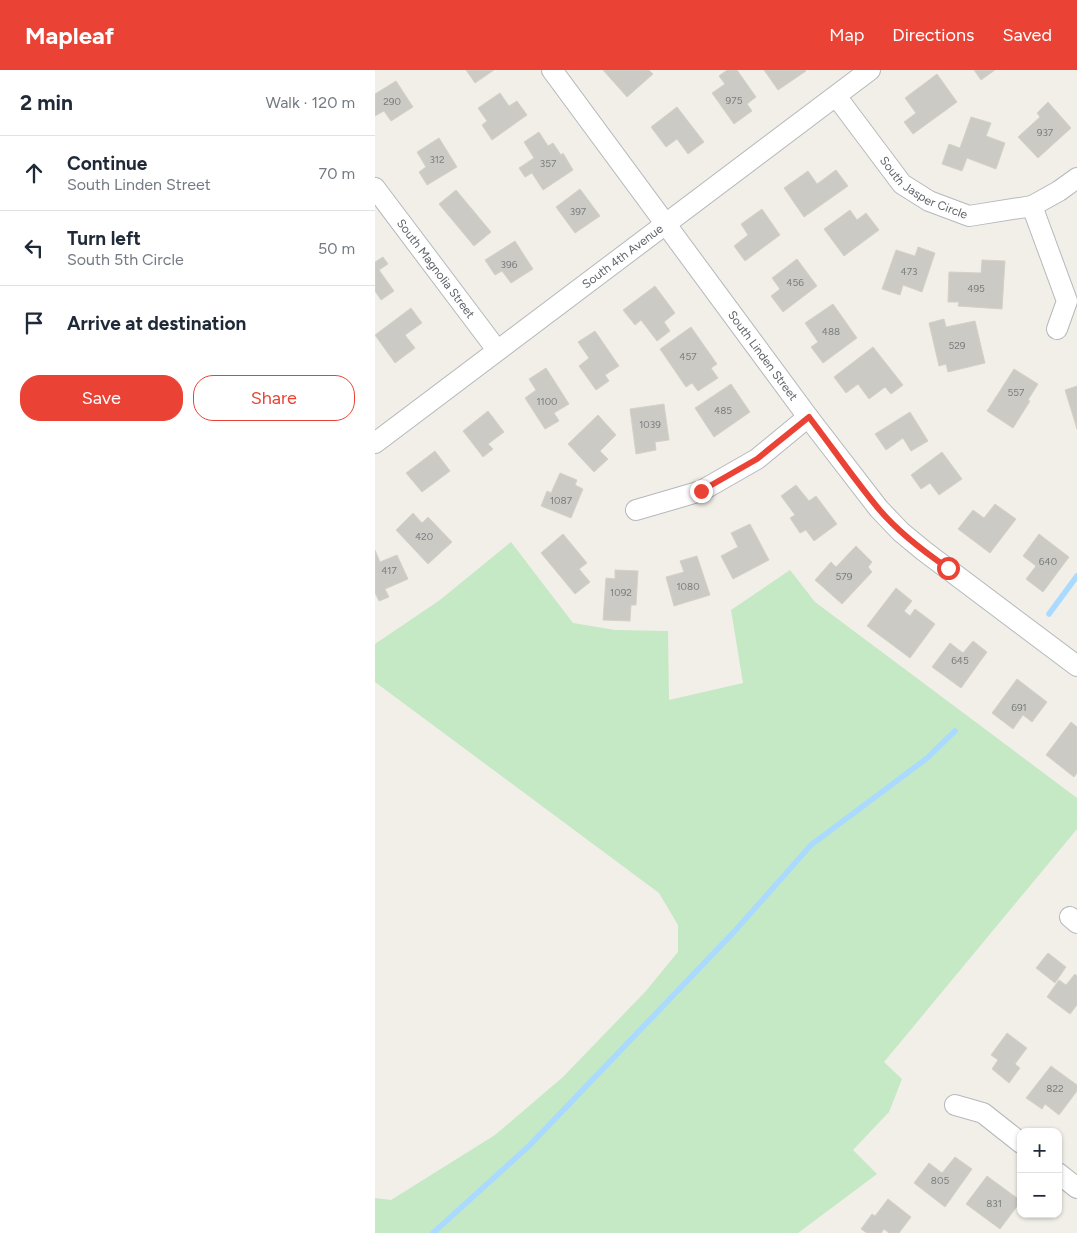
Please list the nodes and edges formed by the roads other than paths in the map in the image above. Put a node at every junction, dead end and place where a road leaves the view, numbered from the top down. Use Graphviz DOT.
graph roads {
  1 [pos="552,70"];
  2 [pos="870,70"];
  3 [pos="836,96"];
  4 [pos="1077,178"];
  5 [pos="375,188"];
  6 [pos="1032,206"];
  7 [pos="666,224"];
  8 [pos="1057,329"];
  9 [pos="497,350"];
  10 [pos="809,417"];
  11 [pos="375,443"];
  12 [pos="636,510"];
  13 [pos="1077,666"];
  14 [pos="955,1106"];
  15 [pos="1017,1140"];
  16 [pos="1062,1176"];
  17 [pos="1077,1188"];
  1 -- 7 [label="street, South Linden Street"];
  2 -- 3 [label="street, South 4th Avenue"];
  3 -- 6 [label="street, South Jasper Circle"];
  3 -- 7 [label="street, South 4th Avenue"];
  4 -- 6 [label="street"];
  5 -- 9 [label="street, South Magnolia Street"];
  6 -- 8 [label="street"];
  7 -- 9 [label="street, South 4th Avenue"];
  7 -- 10 [label="street, South Linden Street"];
  9 -- 11 [label="street, South 4th Avenue"];
  10 -- 12 [label="street"];
  10 -- 13 [label="street, South Linden Street"];
  14 -- 15 [label="street"];
  16 -- 17 [label="street"];
}
